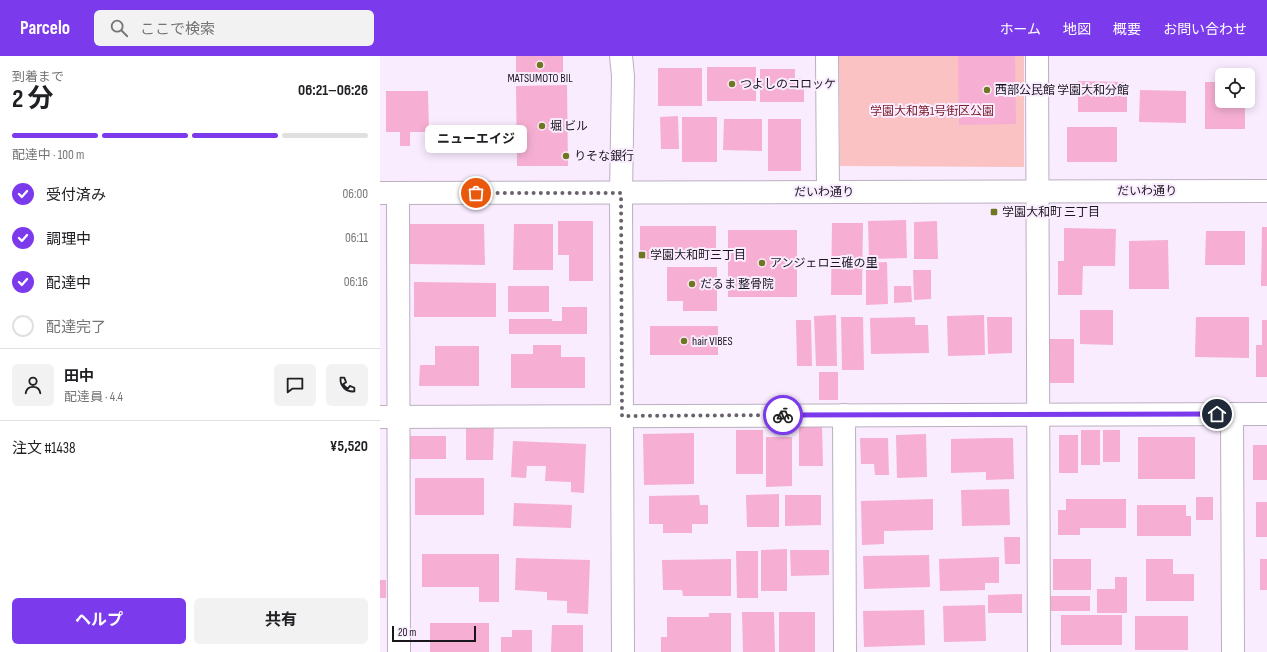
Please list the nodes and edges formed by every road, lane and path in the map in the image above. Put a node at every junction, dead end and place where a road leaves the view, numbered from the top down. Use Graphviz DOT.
graph roads {
  1 [pos="621,56"];
  2 [pos="827,56"];
  3 [pos="1037,56"];
  4 [pos="1038,191"];
  5 [pos="1267,191"];
  6 [pos="828,192"];
  7 [pos="389,193"];
  8 [pos="621,193"];
  9 [pos="1232,414"];
  10 [pos="1267,414"];
  11 [pos="844,415"];
  12 [pos="1038,415"];
  13 [pos="389,416"];
  14 [pos="622,416"];
  15 [pos="398,652"];
  16 [pos="623,652"];
  17 [pos="845,652"];
  18 [pos="1039,652"];
  19 [pos="1233,652"];
  1 -- 8 [label="street"];
  2 -- 6 [label="street"];
  3 -- 4 [label="street"];
  4 -- 5 [label="street, だいわ通り"];
  4 -- 6 [label="street, だいわ通り"];
  4 -- 12 [label="street"];
  6 -- 8 [label="street, だいわ通り"];
  7 -- 8 [label="street, だいわ通り"];
  7 -- 13 [label="street"];
  8 -- 14 [label="street"];
  9 -- 10 [label="street"];
  9 -- 12 [label="street"];
  9 -- 19 [label="street"];
  11 -- 12 [label="street"];
  11 -- 14 [label="street"];
  11 -- 17 [label="street"];
  12 -- 18 [label="street"];
  13 -- 14 [label="street"];
  13 -- 15 [label="street"];
  14 -- 16 [label="street"];
}
